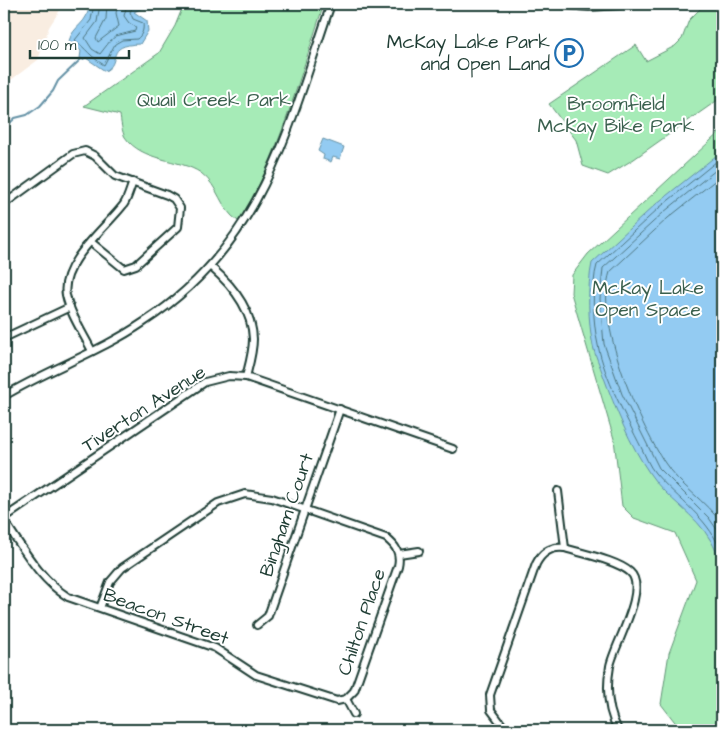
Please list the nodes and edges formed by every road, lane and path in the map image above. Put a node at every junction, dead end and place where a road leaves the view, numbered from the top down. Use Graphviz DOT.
graph roads {
  1 [pos="331,4"];
  2 [pos="569,4"];
  3 [pos="619,4"];
  4 [pos="133,182"];
  5 [pos="4,204"];
  6 [pos="91,242"];
  7 [pos="211,267"];
  8 [pos="70,307"];
  9 [pos="4,338"];
  10 [pos="92,351"];
  11 [pos="246,377"];
  12 [pos="4,396"];
  13 [pos="340,409"];
  14 [pos="453,449"];
  15 [pos="558,491"];
  16 [pos="304,510"];
  17 [pos="4,520"];
  18 [pos="565,548"];
  19 [pos="419,551"];
  20 [pos="399,554"];
  21 [pos="100,608"];
  22 [pos="257,625"];
  23 [pos="346,699"];
  24 [pos="354,714"];
  25 [pos="506,730"];
  26 [pos="618,730"];
  1 -- 7 [label="street"];
  2 -- 3 [label="main road"];
  4 -- 5 [label="street"];
  4 -- 6 [label="street"];
  4 -- 6 [label="street"];
  6 -- 8 [label="street"];
  7 -- 10 [label="street"];
  7 -- 11 [label="street"];
  8 -- 9 [label="street"];
  8 -- 10 [label="street"];
  10 -- 12 [label="street"];
  11 -- 13 [label="street, Tiverton Avenue"];
  11 -- 17 [label="street, Tiverton Avenue"];
  13 -- 14 [label="street, Tiverton Avenue"];
  13 -- 16 [label="street, Bingham Court"];
  15 -- 18 [label="street"];
  16 -- 20 [label="street"];
  16 -- 21 [label="street"];
  16 -- 22 [label="street, Bingham Court"];
  17 -- 21 [label="street, Beacon Street"];
  18 -- 25 [label="street"];
  18 -- 26 [label="street"];
  19 -- 20 [label="street, Chilton Place"];
  20 -- 23 [label="street, Chilton Place"];
  21 -- 23 [label="street, Beacon Street"];
  23 -- 24 [label="street, Chilton Place"];
}
